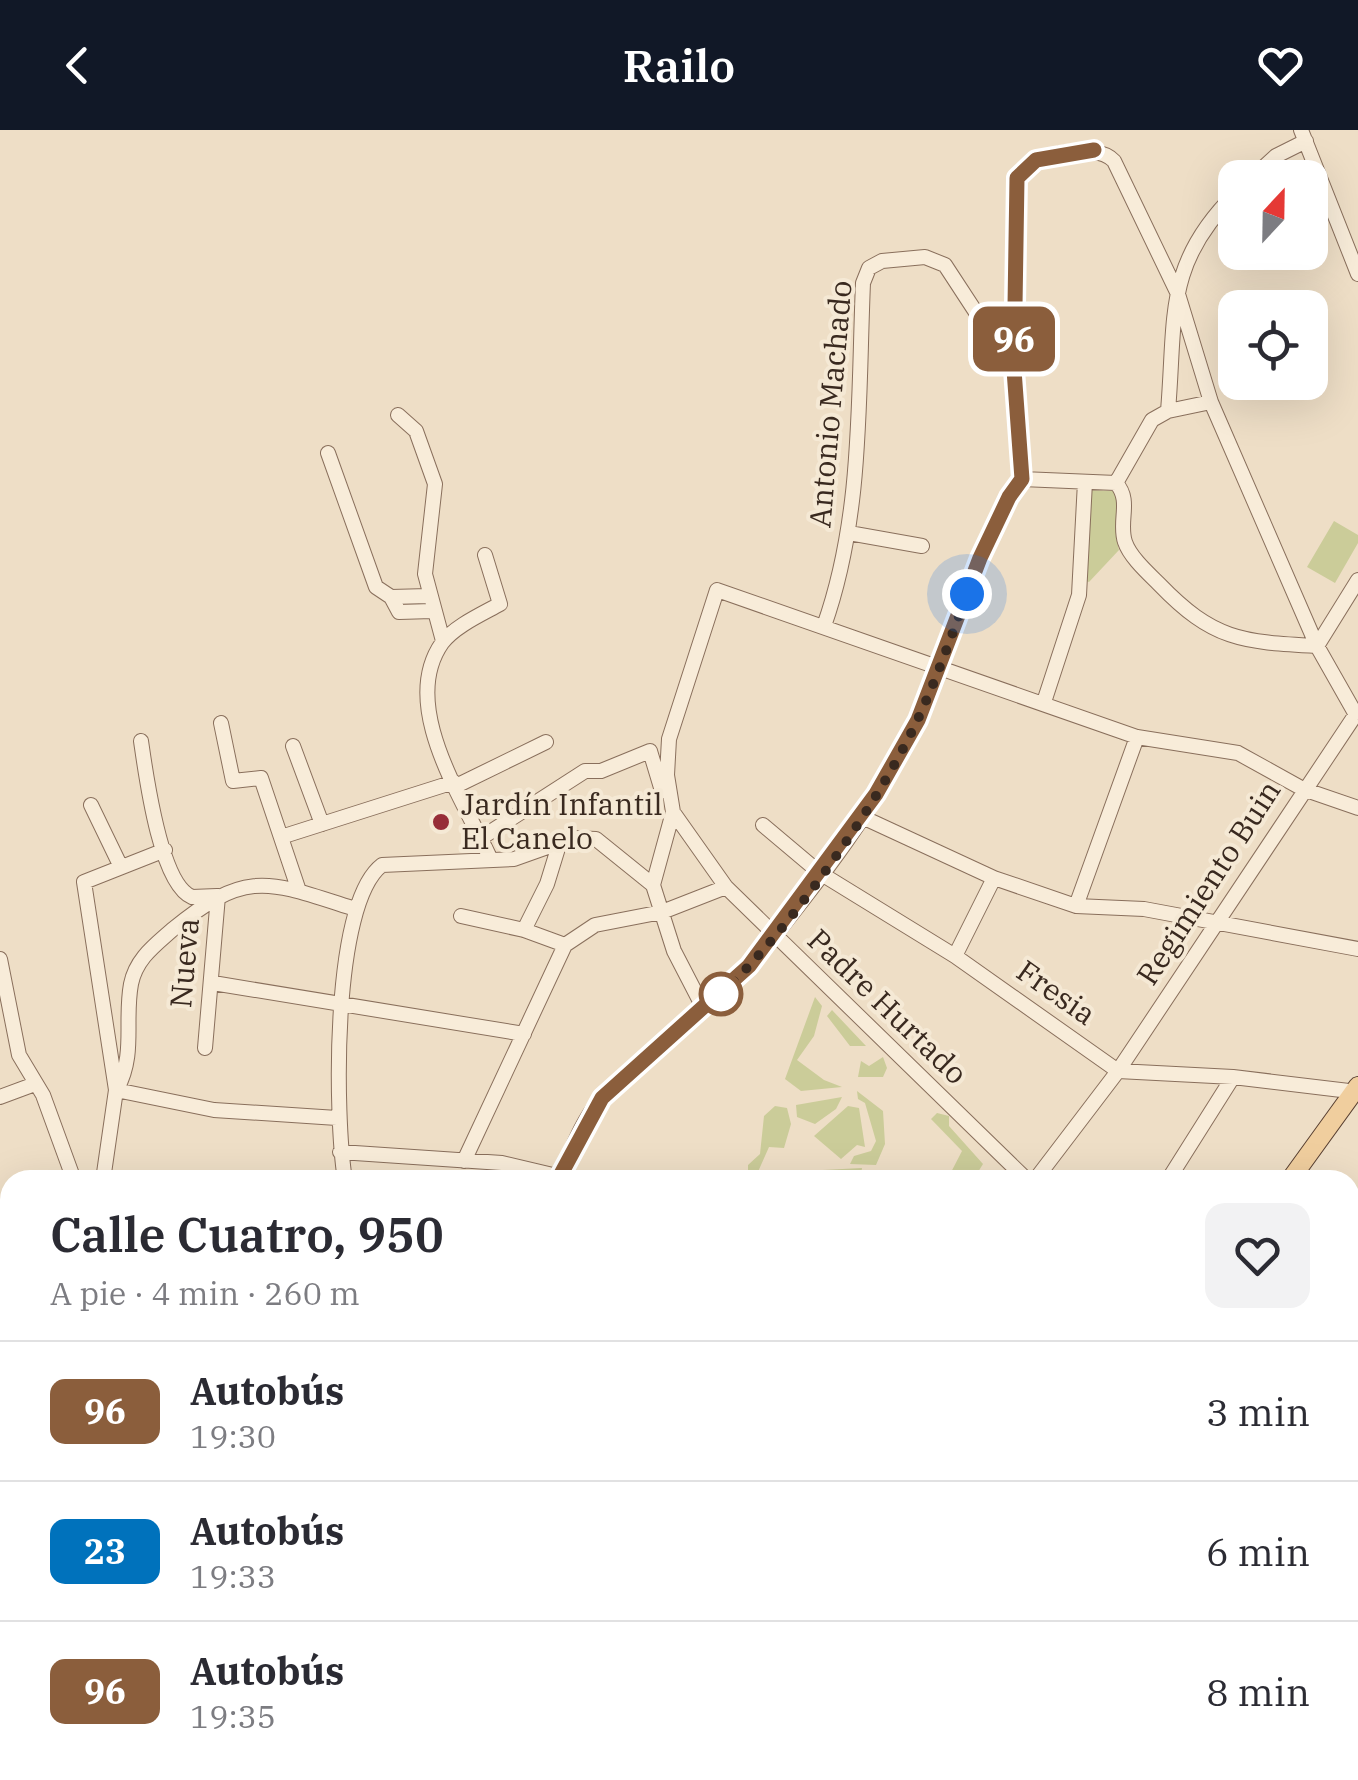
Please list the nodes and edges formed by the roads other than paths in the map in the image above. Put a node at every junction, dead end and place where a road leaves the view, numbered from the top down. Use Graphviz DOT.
graph roads {
  1 [pos="1304,136"];
  2 [pos="1272,160"];
  3 [pos="1218,214"];
  4 [pos="1358,274"];
  5 [pos="1178,294"];
  6 [pos="1014,370"];
  7 [pos="1211,402"];
  8 [pos="1168,410"];
  9 [pos="398,415"];
  10 [pos="328,453"];
  11 [pos="1022,479"];
  12 [pos="1085,482"];
  13 [pos="1116,483"];
  14 [pos="849,532"];
  15 [pos="922,546"];
  16 [pos="486,554"];
  17 [pos="1358,580"];
  18 [pos="430,603"];
  19 [pos="824,626"];
  20 [pos="444,641"];
  21 [pos="1317,646"];
  22 [pos="940,666"];
  23 [pos="1044,702"];
  24 [pos="1357,712"];
  25 [pos="221,723"];
  26 [pos="1137,737"];
  27 [pos="141,741"];
  28 [pos="546,742"];
  29 [pos="293,746"];
  30 [pos="455,784"];
  31 [pos="1303,789"];
  32 [pos="92,805"];
  33 [pos="672,805"];
  34 [pos="1358,808"];
  35 [pos="860,816"];
  36 [pos="322,824"];
  37 [pos="763,824"];
  38 [pos="281,837"];
  39 [pos="482,838"];
  40 [pos="559,845"];
  41 [pos="164,850"];
  42 [pos="491,860"];
  43 [pos="120,865"];
  44 [pos="820,873"];
  45 [pos="994,878"];
  46 [pos="653,885"];
  47 [pos="726,887"];
  48 [pos="298,891"];
  49 [pos="218,896"];
  50 [pos="1076,906"];
  51 [pos="355,909"];
  52 [pos="662,912"];
  53 [pos="461,916"];
  54 [pos="1215,926"];
  55 [pos="524,930"];
  56 [pos="774,935"];
  57 [pos="564,946"];
  58 [pos="1358,949"];
  59 [pos="955,956"];
  60 [pos="0,959"];
  61 [pos="213,983"];
  62 [pos="342,1002"];
  63 [pos="704,1008"];
  64 [pos="6,1018"];
  65 [pos="524,1034"];
  66 [pos="205,1048"];
  67 [pos="1118,1071"];
  68 [pos="1233,1076"];
  69 [pos="35,1084"];
  70 [pos="116,1090"];
  71 [pos="1357,1090"];
  72 [pos="0,1097"];
  73 [pos="336,1118"];
  74 [pos="340,1152"];
  75 [pos="470,1161"];
  76 [pos="70,1170"];
  77 [pos="104,1170"];
  78 [pos="343,1170"];
  79 [pos="470,1170"];
  80 [pos="525,1170"];
  81 [pos="571,1170"];
  82 [pos="1021,1170"];
  83 [pos="1039,1170"];
  84 [pos="1174,1170"];
  85 [pos="1297,1170"];
  1 -- 2 [label="street"];
  1 -- 4 [label="street"];
  3 -- 5 [label="street"];
  5 -- 6 [label="street"];
  5 -- 7 [label="street"];
  5 -- 8 [label="street"];
  6 -- 11 [label="street"];
  6 -- 14 [label="street, Antonio Machado"];
  7 -- 8 [label="street"];
  7 -- 21 [label="street"];
  8 -- 13 [label="street"];
  9 -- 18 [label="street"];
  10 -- 18 [label="street"];
  11 -- 12 [label="street"];
  11 -- 22 [label="street"];
  12 -- 13 [label="street"];
  12 -- 23 [label="street"];
  13 -- 21 [label="street"];
  14 -- 15 [label="street"];
  14 -- 19 [label="street, Antonio Machado"];
  16 -- 20 [label="street"];
  17 -- 21 [label="street"];
  18 -- 20 [label="street"];
  19 -- 22 [label="street"];
  19 -- 33 [label="street"];
  20 -- 30 [label="street"];
  21 -- 24 [label="street"];
  22 -- 23 [label="street"];
  22 -- 35 [label="street"];
  23 -- 26 [label="street"];
  24 -- 31 [label="street, Regimiento Buin"];
  25 -- 38 [label="street"];
  26 -- 31 [label="street"];
  26 -- 50 [label="street"];
  27 -- 41 [label="street, Nueva"];
  28 -- 30 [label="street"];
  29 -- 36 [label="street"];
  30 -- 36 [label="street"];
  30 -- 39 [label="street"];
  31 -- 34 [label="street"];
  31 -- 54 [label="street, Regimiento Buin"];
  32 -- 43 [label="street"];
  33 -- 39 [label="street, Padre Hurtado"];
  33 -- 46 [label="street"];
  33 -- 47 [label="street, Padre Hurtado"];
  35 -- 44 [label="street"];
  35 -- 45 [label="street"];
  36 -- 38 [label="street"];
  37 -- 44 [label="street, Fresia"];
  38 -- 48 [label="street"];
  39 -- 42 [label="street"];
  40 -- 42 [label="street"];
  40 -- 46 [label="street"];
  40 -- 55 [label="street"];
  41 -- 43 [label="street"];
  41 -- 49 [label="street, Nueva"];
  42 -- 51 [label="street"];
  43 -- 70 [label="street"];
  44 -- 56 [label="street"];
  44 -- 59 [label="street, Fresia"];
  45 -- 50 [label="street"];
  45 -- 59 [label="street"];
  46 -- 52 [label="street"];
  47 -- 52 [label="street"];
  47 -- 56 [label="street, Padre Hurtado"];
  48 -- 49 [label="street"];
  48 -- 51 [label="street"];
  49 -- 61 [label="street, Nueva"];
  49 -- 70 [label="street"];
  50 -- 54 [label="street"];
  51 -- 62 [label="street"];
  52 -- 57 [label="street"];
  52 -- 63 [label="street"];
  53 -- 55 [label="street"];
  54 -- 58 [label="street"];
  54 -- 67 [label="street, Regimiento Buin"];
  55 -- 57 [label="street"];
  56 -- 63 [label="street"];
  56 -- 82 [label="street, Padre Hurtado"];
  57 -- 65 [label="street"];
  59 -- 67 [label="street, Fresia"];
  60 -- 64 [label="street"];
  61 -- 62 [label="street"];
  61 -- 66 [label="street, Nueva"];
  62 -- 65 [label="street"];
  62 -- 73 [label="street"];
  63 -- 81 [label="street"];
  64 -- 69 [label="street"];
  65 -- 75 [label="street"];
  67 -- 68 [label="street"];
  67 -- 83 [label="street, Regimiento Buin"];
  68 -- 71 [label="street"];
  68 -- 84 [label="street"];
  69 -- 72 [label="street"];
  69 -- 76 [label="street"];
  70 -- 73 [label="street"];
  70 -- 77 [label="street"];
  71 -- 85 [label="main road"];
  73 -- 74 [label="street"];
  74 -- 75 [label="street"];
  74 -- 78 [label="street"];
  75 -- 79 [label="street"];
  75 -- 80 [label="street"];
}
